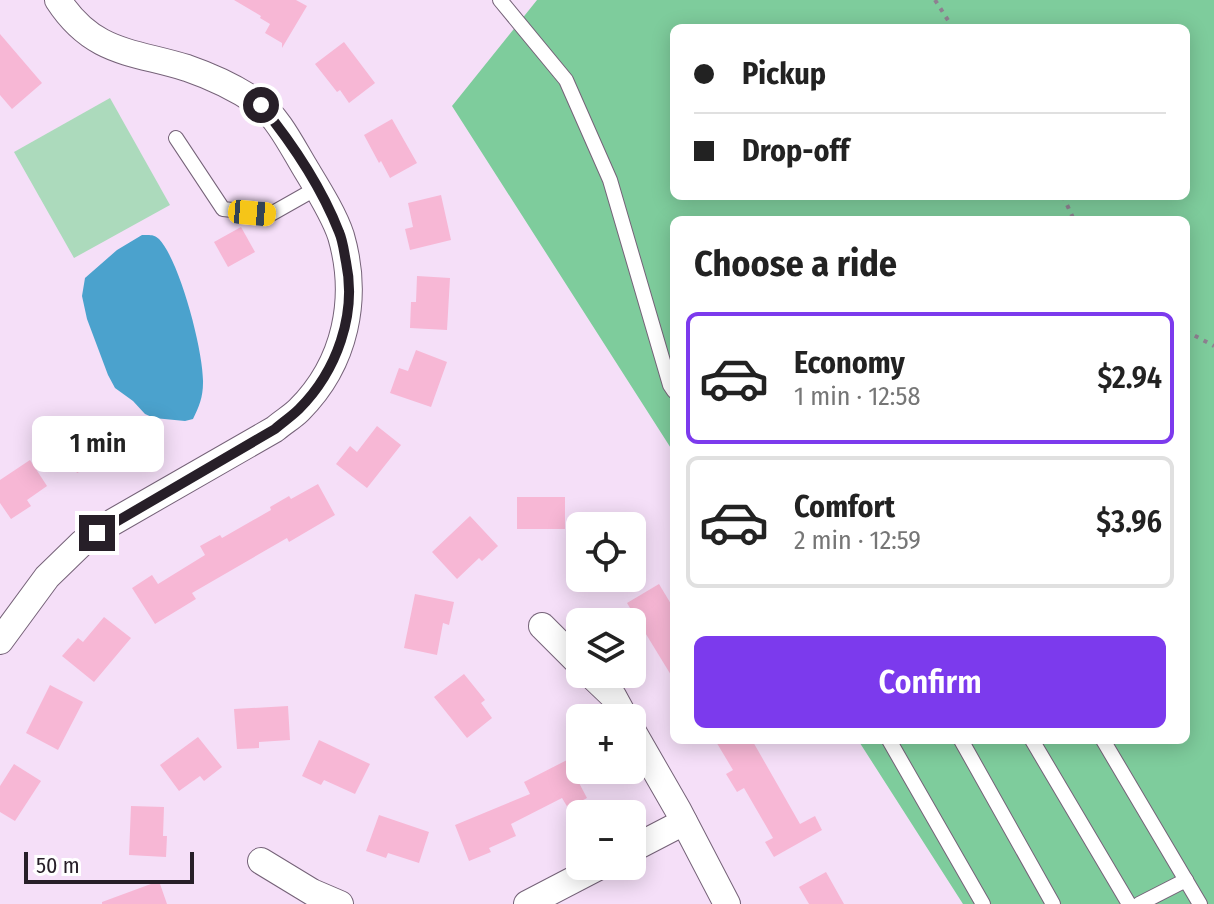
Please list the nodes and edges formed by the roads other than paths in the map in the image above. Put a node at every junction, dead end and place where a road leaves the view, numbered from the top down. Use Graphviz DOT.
graph roads {
  1 [pos="58,0"];
  2 [pos="500,0"];
  3 [pos="176,138"];
  4 [pos="317,188"];
  5 [pos="670,385"];
  6 [pos="542,626"];
  7 [pos="3,629"];
  8 [pos="566,650"];
  9 [pos="605,688"];
  10 [pos="617,704"];
  11 [pos="891,744"];
  12 [pos="963,744"];
  13 [pos="1034,744"];
  14 [pos="1105,744"];
  15 [pos="646,755"];
  16 [pos="684,822"];
  17 [pos="646,842"];
  18 [pos="261,861"];
  19 [pos="573,880"];
  20 [pos="1186,880"];
  21 [pos="340,904"];
  22 [pos="527,904"];
  23 [pos="727,904"];
  24 [pos="983,904"];
  25 [pos="1053,904"];
  26 [pos="1129,904"];
  27 [pos="1139,904"];
  28 [pos="1200,904"];
  1 -- 4 [label="street"];
  2 -- 5 [label="lane"];
  3 -- 4 [label="lane"];
  4 -- 7 [label="street"];
  6 -- 8 [label="street"];
  9 -- 10 [label="street"];
  11 -- 24 [label="lane"];
  12 -- 25 [label="lane"];
  13 -- 26 [label="lane"];
  14 -- 20 [label="lane"];
  15 -- 16 [label="street"];
  16 -- 17 [label="street"];
  16 -- 23 [label="street"];
  18 -- 21 [label="street"];
  19 -- 22 [label="street"];
  20 -- 27 [label="lane"];
  20 -- 28 [label="lane"];
}
